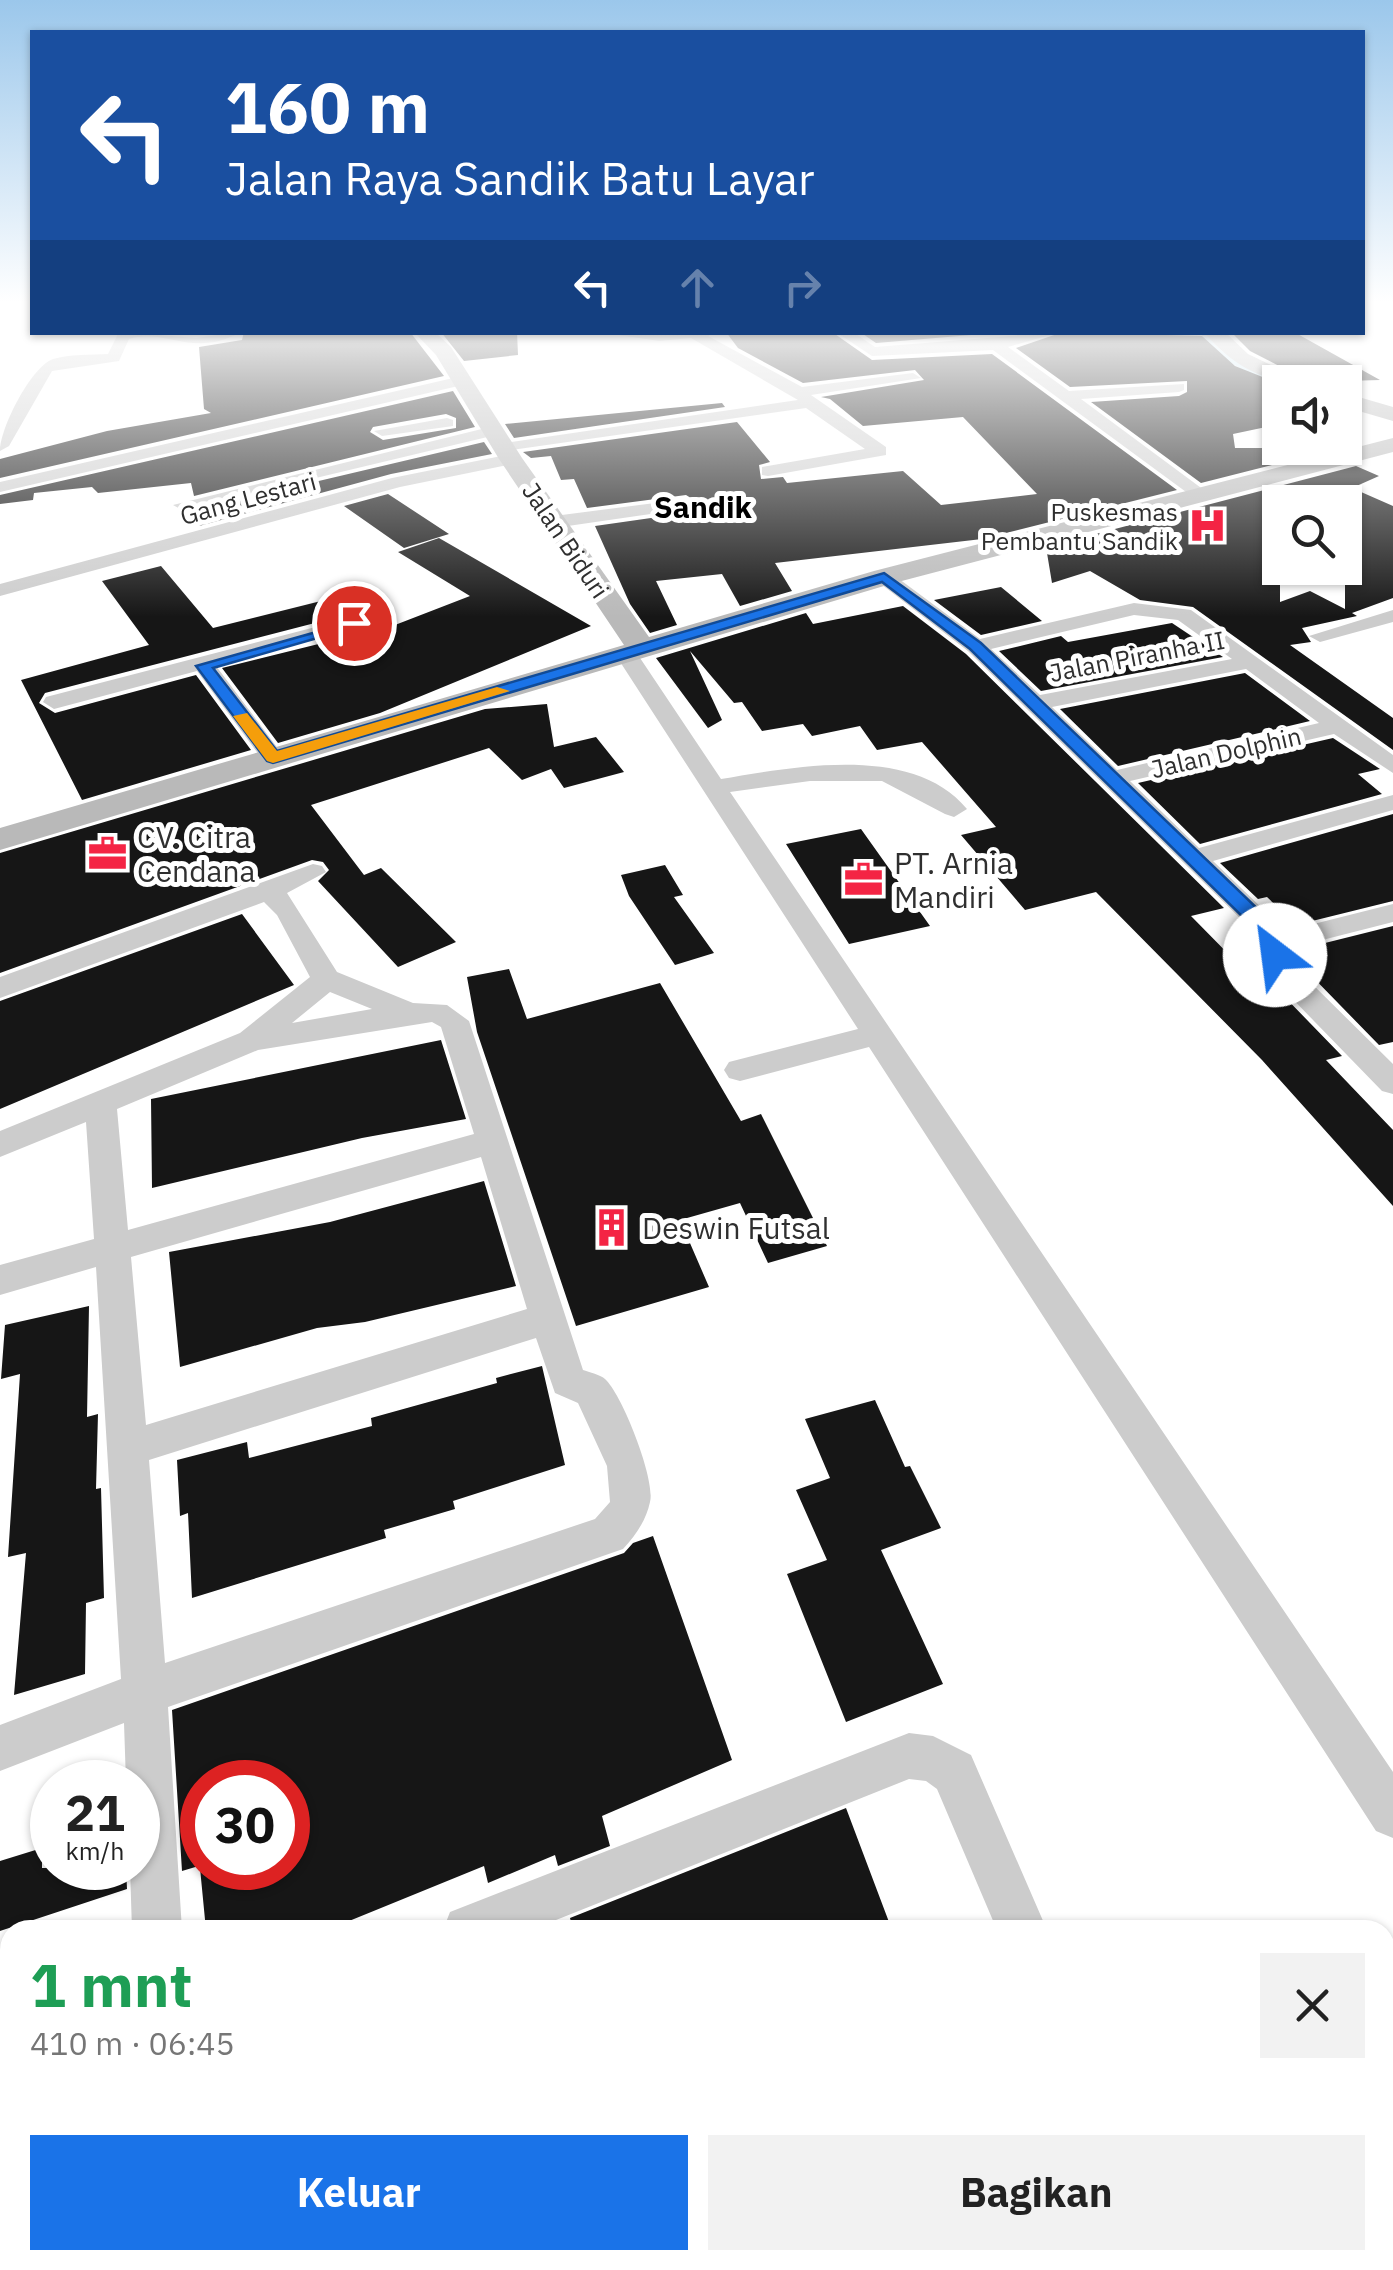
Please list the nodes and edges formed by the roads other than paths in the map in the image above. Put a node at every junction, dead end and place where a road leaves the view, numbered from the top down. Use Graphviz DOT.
graph roads {
  1 [pos="24,406"];
  2 [pos="353,406"];
  3 [pos="477,406"];
  4 [pos="739,406"];
  5 [pos="817,406"];
  6 [pos="1080,406"];
  7 [pos="1365,406"];
  8 [pos="1393,414"];
  9 [pos="382,431"];
  10 [pos="498,439"];
  11 [pos="1393,445"];
  12 [pos="1,446"];
  13 [pos="768,471"];
  14 [pos="0,487"];
  15 [pos="1202,496"];
  16 [pos="686,504"];
  17 [pos="182,505"];
  18 [pos="554,522"];
  19 [pos="884,577"];
  20 [pos="0,590"];
  21 [pos="1393,616"];
  22 [pos="354,623"];
  23 [pos="1320,636"];
  24 [pos="976,646"];
  25 [pos="634,652"];
  26 [pos="1250,662"];
  27 [pos="204,666"];
  28 [pos="54,702"];
  29 [pos="1036,703"];
  30 [pos="1338,726"];
  31 [pos="273,758"];
  32 [pos="1386,760"];
  33 [pos="1113,778"];
  34 [pos="716,788"];
  35 [pos="1393,802"];
  36 [pos="954,809"];
  37 [pos="0,839"];
  38 [pos="1194,858"];
  39 [pos="313,872"];
  40 [pos="269,891"];
  41 [pos="1393,913"];
  42 [pos="1271,944"];
  43 [pos="326,979"];
  44 [pos="0,988"];
  45 [pos="410,1013"];
  46 [pos="875,1035"];
  47 [pos="251,1040"];
  48 [pos="1380,1052"];
  49 [pos="740,1070"];
  50 [pos="1393,1082"];
  51 [pos="100,1104"];
  52 [pos="491,1142"];
  53 [pos="0,1146"];
  54 [pos="112,1248"];
  55 [pos="0,1280"];
  56 [pos="548,1318"];
  57 [pos="126,1450"];
  58 [pos="148,1691"];
  59 [pos="0,1748"];
  60 [pos="1393,1814"];
  61 [pos="156,1920"];
  62 [pos="493,1920"];
  63 [pos="1018,1920"];
  1 -- 12 [label="street"];
  2 -- 14 [label="street"];
  3 -- 10 [label="main road, Jalan Biduri"];
  4 -- 10 [label="street"];
  5 -- 13 [label="street"];
  6 -- 15 [label="street"];
  7 -- 8 [label="main road"];
  9 -- 10 [label="street"];
  10 -- 17 [label="street"];
  10 -- 18 [label="main road, Jalan Biduri"];
  10 -- 20 [label="street, Gang Lestari"];
  11 -- 15 [label="main road"];
  15 -- 19 [label="main road"];
  16 -- 18 [label="street"];
  18 -- 25 [label="main road, Jalan Biduri"];
  19 -- 24 [label="street"];
  19 -- 25 [label="main road"];
  21 -- 23 [label="street"];
  22 -- 27 [label="street"];
  24 -- 26 [label="street"];
  24 -- 29 [label="street"];
  25 -- 31 [label="main road"];
  25 -- 34 [label="street"];
  26 -- 29 [label="street, Jalan Piranha II"];
  26 -- 30 [label="street"];
  27 -- 28 [label="street"];
  27 -- 31 [label="street"];
  29 -- 33 [label="street"];
  30 -- 32 [label="street"];
  30 -- 33 [label="street, Jalan Dolphin"];
  31 -- 37 [label="main road"];
  33 -- 38 [label="street"];
  34 -- 36 [label="street"];
  34 -- 46 [label="street"];
  35 -- 38 [label="street"];
  38 -- 42 [label="street"];
  39 -- 40 [label="street"];
  40 -- 43 [label="street"];
  40 -- 44 [label="street"];
  41 -- 42 [label="street"];
  42 -- 48 [label="street"];
  43 -- 45 [label="street"];
  43 -- 47 [label="street"];
  45 -- 47 [label="street"];
  45 -- 52 [label="street"];
  46 -- 49 [label="street"];
  46 -- 60 [label="street"];
  47 -- 51 [label="street"];
  48 -- 50 [label="street"];
  51 -- 53 [label="street"];
  51 -- 54 [label="street"];
  52 -- 54 [label="street"];
  52 -- 56 [label="street"];
  54 -- 55 [label="street"];
  54 -- 57 [label="street"];
  56 -- 57 [label="street"];
  56 -- 58 [label="street"];
  57 -- 58 [label="street"];
  58 -- 59 [label="street"];
  58 -- 61 [label="street"];
  62 -- 63 [label="street"];
}
